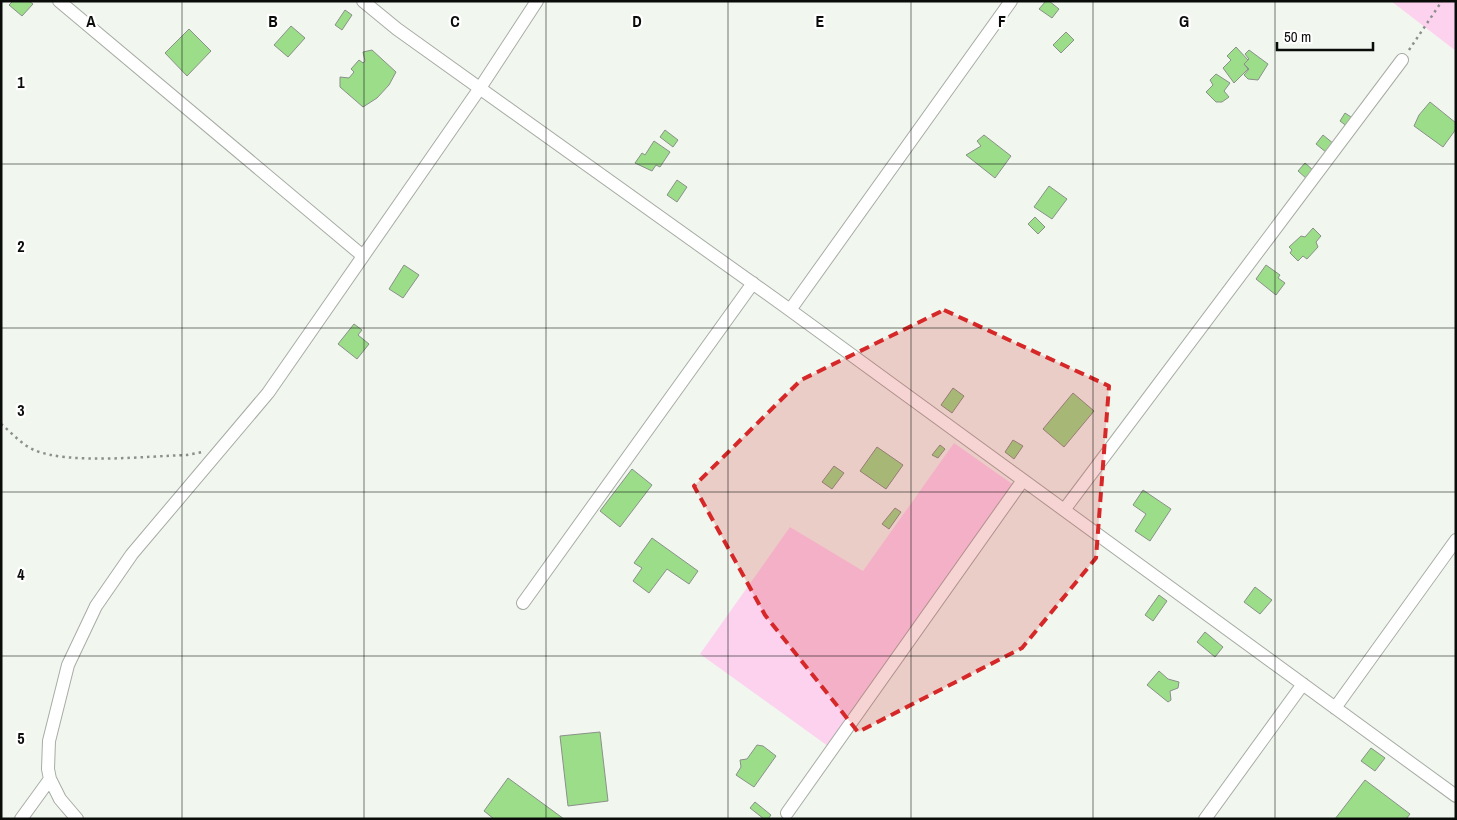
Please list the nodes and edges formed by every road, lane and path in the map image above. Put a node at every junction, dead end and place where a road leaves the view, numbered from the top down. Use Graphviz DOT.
graph roads {
  1 [pos="59,1"];
  2 [pos="363,1"];
  3 [pos="537,1"];
  4 [pos="1011,1"];
  5 [pos="1442,1"];
  6 [pos="1402,60"];
  7 [pos="480,88"];
  8 [pos="363,256"];
  9 [pos="753,283"];
  10 [pos="790,310"];
  11 [pos="1,424"];
  12 [pos="220,448"];
  13 [pos="1023,480"];
  14 [pos="1064,510"];
  15 [pos="1456,540"];
  16 [pos="523,603"];
  17 [pos="1303,684"];
  18 [pos="1335,708"];
  19 [pos="50,779"];
  20 [pos="1456,796"];
  21 [pos="787,813"];
  22 [pos="21,819"];
  23 [pos="77,819"];
  24 [pos="1206,819"];
  1 -- 8 [label="street"];
  2 -- 7 [label="street"];
  3 -- 7 [label="street"];
  4 -- 10 [label="street"];
  5 -- 6 [label="path"];
  6 -- 14 [label="street"];
  7 -- 8 [label="street"];
  7 -- 9 [label="street"];
  8 -- 12 [label="street"];
  9 -- 10 [label="street"];
  9 -- 16 [label="street"];
  10 -- 13 [label="street"];
  11 -- 12 [label="path"];
  12 -- 19 [label="street"];
  13 -- 14 [label="street"];
  13 -- 21 [label="street"];
  14 -- 17 [label="street"];
  15 -- 18 [label="street"];
  17 -- 18 [label="street"];
  17 -- 24 [label="street"];
  18 -- 20 [label="street"];
  19 -- 22 [label="street"];
  19 -- 23 [label="street"];
}
